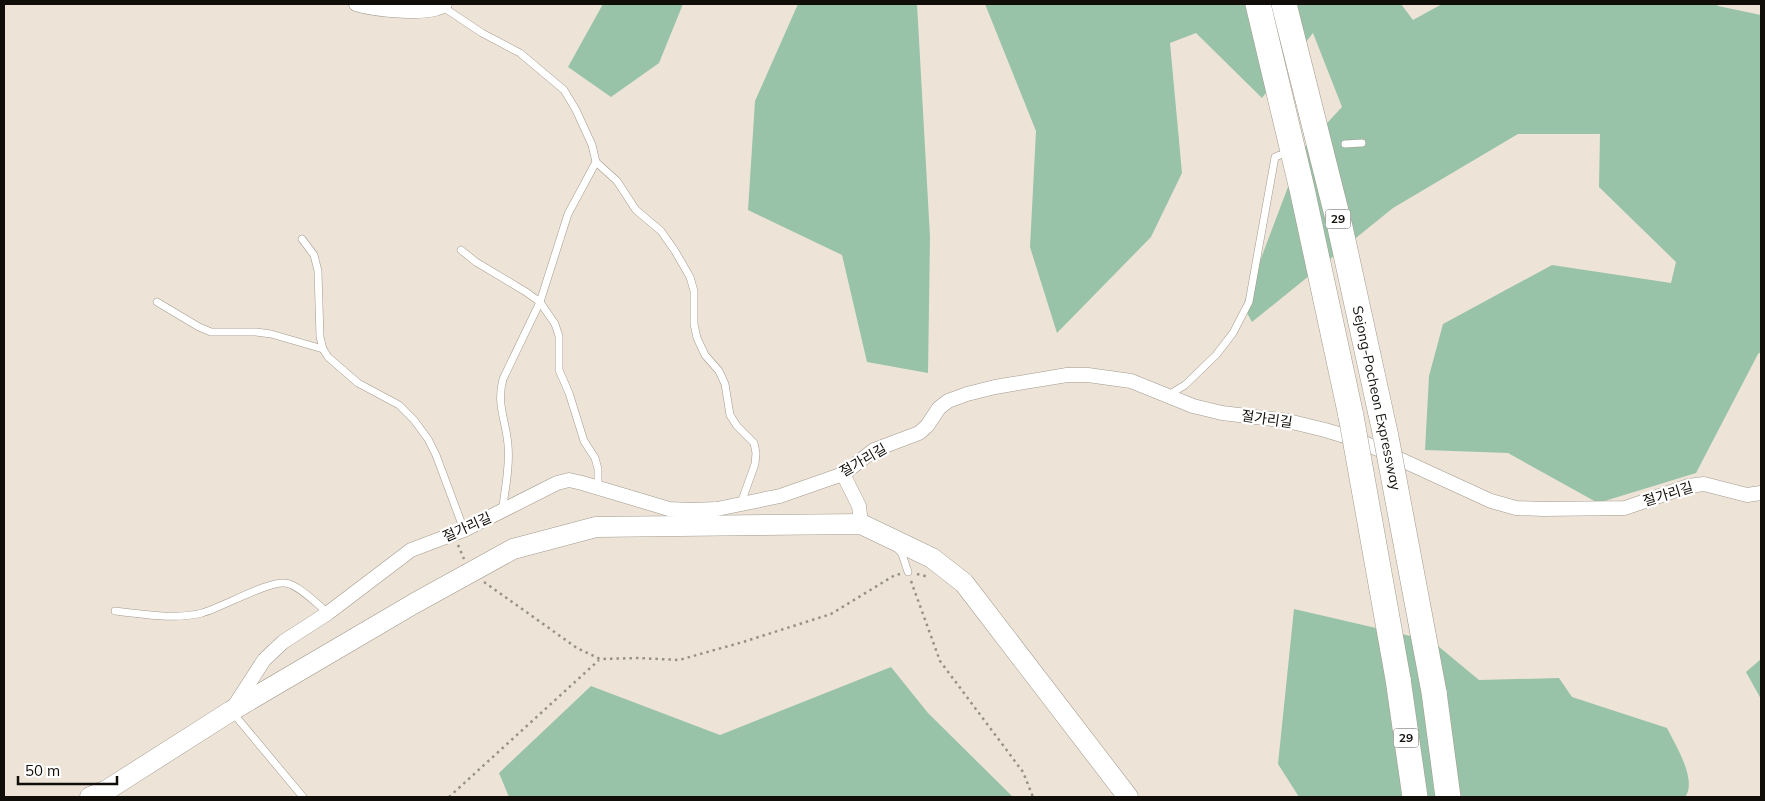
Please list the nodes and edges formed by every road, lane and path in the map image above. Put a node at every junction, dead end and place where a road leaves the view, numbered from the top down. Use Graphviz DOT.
graph roads {
  1 [pos="356,4"];
  2 [pos="1258,4"];
  3 [pos="1284,4"];
  4 [pos="444,5"];
  5 [pos="1362,143"];
  6 [pos="1346,144"];
  7 [pos="1280,155"];
  8 [pos="596,162"];
  9 [pos="302,239"];
  10 [pos="461,250"];
  11 [pos="157,302"];
  12 [pos="540,302"];
  13 [pos="323,349"];
  14 [pos="1166,396"];
  15 [pos="843,474"];
  16 [pos="598,487"];
  17 [pos="1761,493"];
  18 [pos="741,503"];
  19 [pos="502,512"];
  20 [pos="861,524"];
  21 [pos="458,532"];
  22 [pos="887,537"];
  23 [pos="908,572"];
  24 [pos="470,573"];
  25 [pos="932,578"];
  26 [pos="115,611"];
  27 [pos="328,613"];
  28 [pos="600,659"];
  29 [pos="231,711"];
  30 [pos="90,797"];
  31 [pos="303,797"];
  32 [pos="449,797"];
  33 [pos="1033,797"];
  34 [pos="1128,797"];
  35 [pos="1415,797"];
  36 [pos="1448,797"];
  1 -- 4 [label="street"];
  2 -- 35 [label="highway, Sejong-Pocheon Expressway / 29, bridge"];
  3 -- 36 [label="highway, Sejong-Pocheon Expressway / 29, bridge"];
  4 -- 8 [label="lane"];
  5 -- 6 [label="lane"];
  7 -- 14 [label="lane"];
  8 -- 12 [label="lane"];
  8 -- 18 [label="lane"];
  9 -- 13 [label="lane"];
  10 -- 12 [label="lane"];
  11 -- 13 [label="lane"];
  12 -- 16 [label="lane"];
  12 -- 19 [label="lane"];
  13 -- 21 [label="lane"];
  14 -- 15 [label="street, 절가리길"];
  14 -- 17 [label="street, 절가리길"];
  15 -- 18 [label="street, 절가리길"];
  15 -- 20 [label="street"];
  16 -- 18 [label="street, 절가리길"];
  16 -- 19 [label="street, 절가리길"];
  19 -- 21 [label="street, 절가리길"];
  20 -- 22 [label="street"];
  20 -- 24 [label="street"];
  21 -- 24 [label="path"];
  21 -- 27 [label="street, 절가리길"];
  22 -- 23 [label="lane"];
  22 -- 34 [label="street"];
  23 -- 25 [label="path"];
  23 -- 28 [label="path"];
  23 -- 33 [label="path"];
  24 -- 28 [label="path"];
  24 -- 29 [label="street"];
  26 -- 27 [label="lane"];
  27 -- 29 [label="street, 절가리길"];
  28 -- 32 [label="path"];
  29 -- 30 [label="street, 절가리길"];
  29 -- 31 [label="lane"];
}
